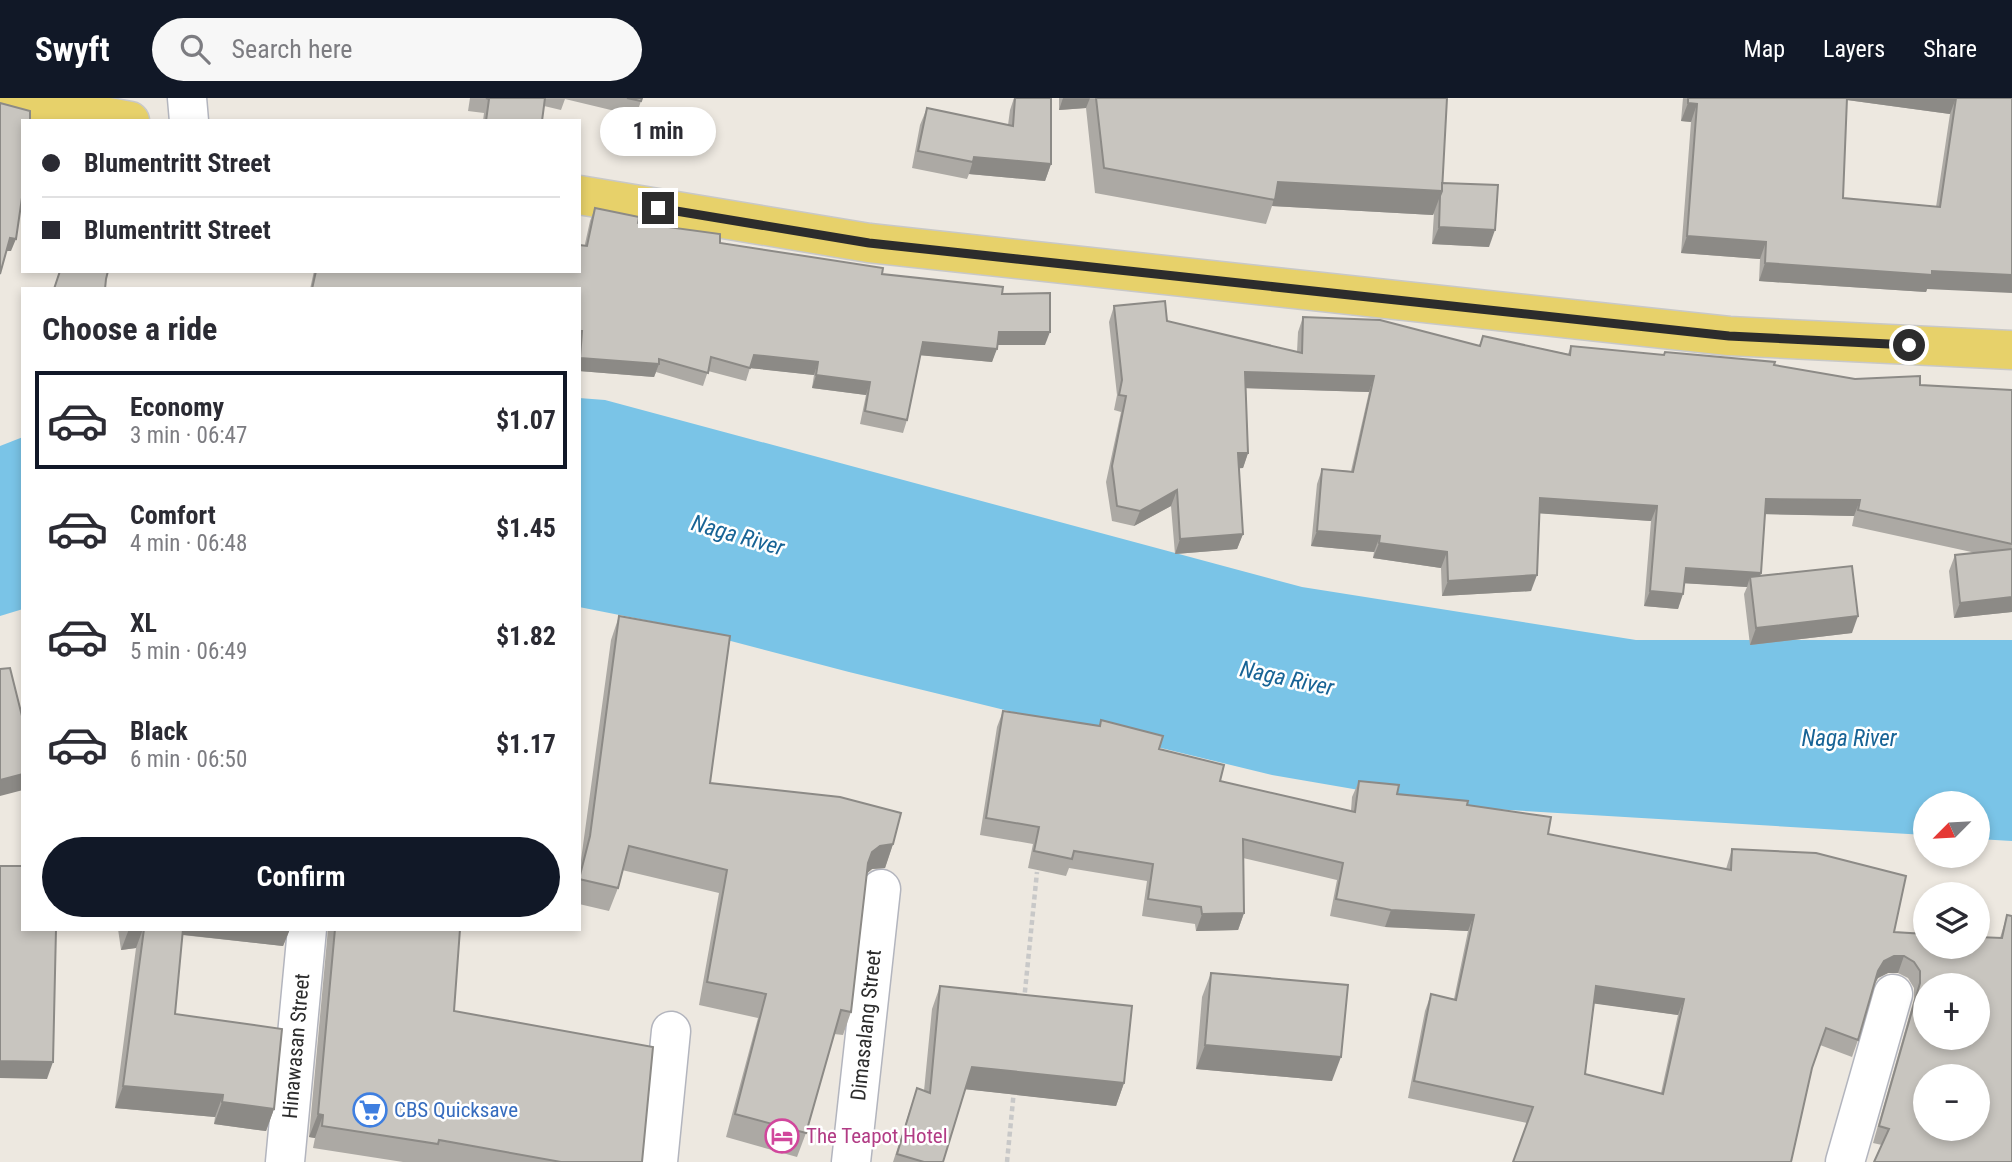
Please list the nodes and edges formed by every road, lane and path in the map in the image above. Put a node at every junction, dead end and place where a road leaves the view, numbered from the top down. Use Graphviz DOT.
graph roads {
  1 [pos="5,98"];
  2 [pos="187,98"];
  3 [pos="119,119"];
  4 [pos="188,119"];
  5 [pos="581,195"];
  6 [pos="2012,350"];
  7 [pos="1037,872"];
  8 [pos="881,889"];
  9 [pos="307,931"];
  10 [pos="1893,994"];
  11 [pos="1023,1010"];
  12 [pos="671,1031"];
  13 [pos="1016,1079"];
  14 [pos="285,1162"];
  15 [pos="658,1162"];
  16 [pos="851,1162"];
  17 [pos="1007,1162"];
  18 [pos="1845,1162"];
  1 -- 3 [label="main road"];
  2 -- 4 [label="street"];
  5 -- 6 [label="main road"];
  7 -- 11 [label="path"];
  8 -- 16 [label="street, Dimasalang Street"];
  9 -- 14 [label="street, Hinawasan Street"];
  10 -- 18 [label="street"];
  12 -- 15 [label="street"];
  13 -- 17 [label="path"];
}
